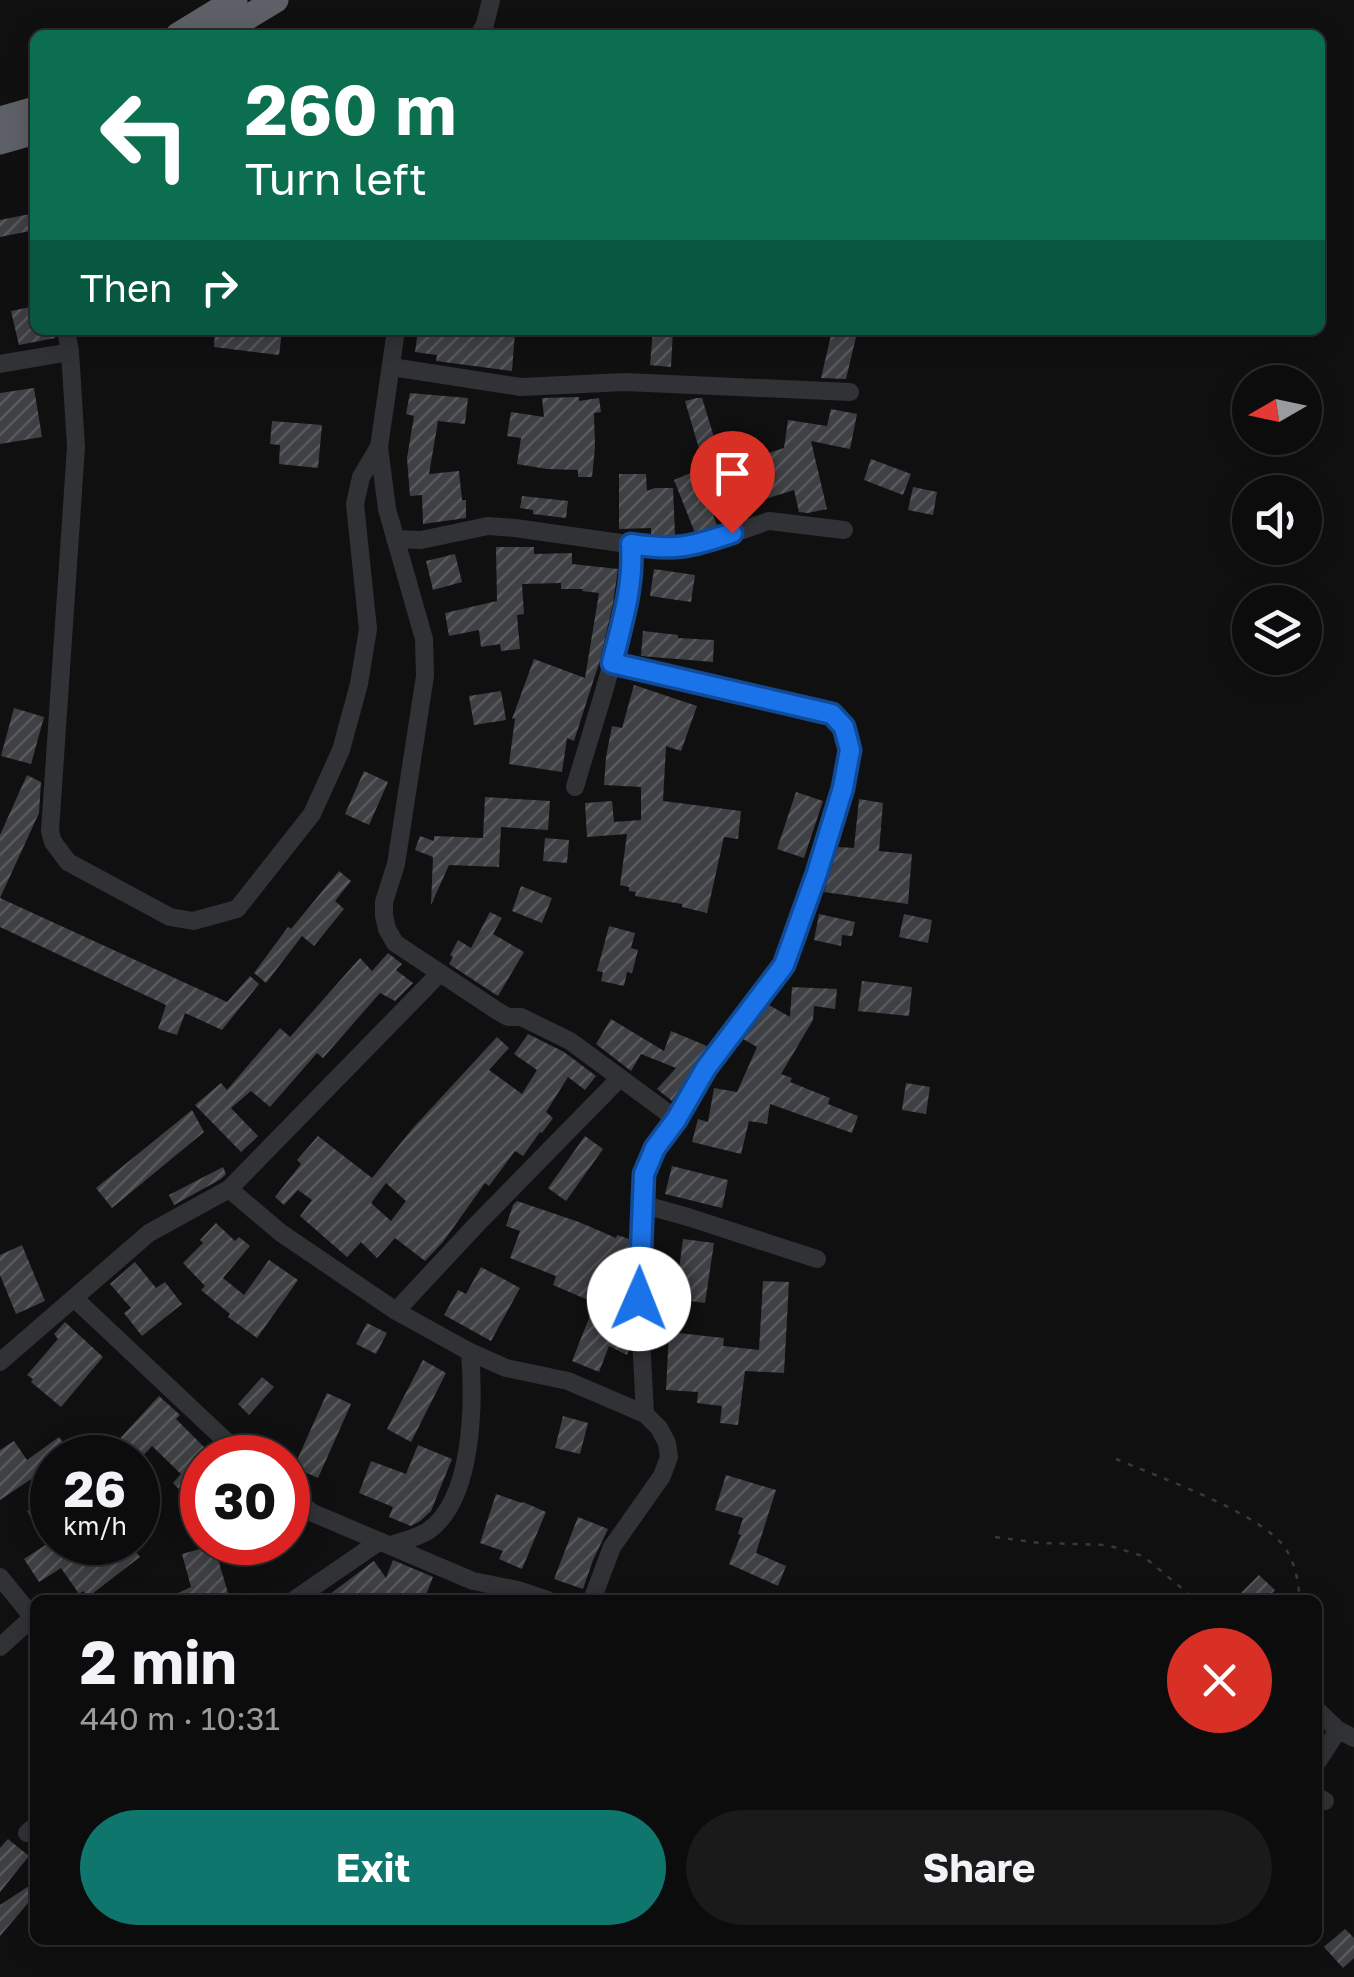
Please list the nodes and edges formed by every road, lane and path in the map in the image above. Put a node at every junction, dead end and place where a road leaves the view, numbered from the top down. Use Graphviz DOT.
graph roads {
  1 [pos="235,0"];
  2 [pos="276,0"];
  3 [pos="491,0"];
  4 [pos="186,30"];
  5 [pos="226,30"];
  6 [pos="482,30"];
  7 [pos="0,119"];
  8 [pos="30,130"];
  9 [pos="30,132"];
  10 [pos="0,142"];
  11 [pos="67,335"];
  12 [pos="395,335"];
  13 [pos="70,352"];
  14 [pos="0,364"];
  15 [pos="392,367"];
  16 [pos="850,392"];
  17 [pos="379,447"];
  18 [pos="844,530"];
  19 [pos="395,539"];
  20 [pos="631,544"];
  21 [pos="612,663"];
  22 [pos="576,787"];
  23 [pos="439,974"];
  24 [pos="619,1079"];
  25 [pos="676,1120"];
  26 [pos="229,1189"];
  27 [pos="641,1204"];
  28 [pos="817,1259"];
  29 [pos="74,1298"];
  30 [pos="396,1311"];
  31 [pos="470,1352"];
  32 [pos="0,1362"];
  33 [pos="645,1414"];
  34 [pos="220,1435"];
  35 [pos="1116,1459"];
  36 [pos="310,1511"];
  37 [pos="995,1537"];
  38 [pos="385,1543"];
  39 [pos="0,1578"];
  40 [pos="302,1595"];
  41 [pos="533,1595"];
  42 [pos="594,1595"];
  43 [pos="1190,1595"];
  44 [pos="1300,1595"];
  45 [pos="30,1614"];
  46 [pos="30,1622"];
  47 [pos="0,1647"];
  48 [pos="1322,1714"];
  49 [pos="1346,1734"];
  50 [pos="1322,1757"];
  1 -- 4 [label="highway"];
  2 -- 5 [label="highway"];
  3 -- 6 [label="street"];
  7 -- 8 [label="highway"];
  9 -- 10 [label="highway"];
  11 -- 13 [label="street"];
  12 -- 15 [label="street"];
  13 -- 14 [label="street"];
  13 -- 17 [label="street"];
  15 -- 16 [label="street"];
  15 -- 17 [label="street"];
  17 -- 19 [label="street"];
  18 -- 20 [label="street"];
  19 -- 20 [label="street"];
  19 -- 23 [label="street"];
  20 -- 21 [label="street"];
  21 -- 22 [label="street"];
  21 -- 25 [label="street"];
  23 -- 24 [label="street"];
  23 -- 26 [label="street"];
  24 -- 25 [label="street"];
  24 -- 30 [label="street"];
  25 -- 27 [label="street"];
  26 -- 29 [label="street"];
  26 -- 30 [label="street"];
  27 -- 28 [label="street"];
  27 -- 33 [label="street"];
  29 -- 32 [label="street"];
  29 -- 34 [label="street"];
  30 -- 31 [label="street"];
  31 -- 33 [label="street"];
  31 -- 38 [label="street"];
  33 -- 42 [label="street"];
  35 -- 44 [label="path"];
  36 -- 38 [label="street"];
  37 -- 43 [label="path"];
  38 -- 40 [label="street"];
  38 -- 41 [label="street"];
  39 -- 45 [label="street"];
  46 -- 47 [label="street"];
  48 -- 49 [label="street"];
  49 -- 50 [label="street"];
}
